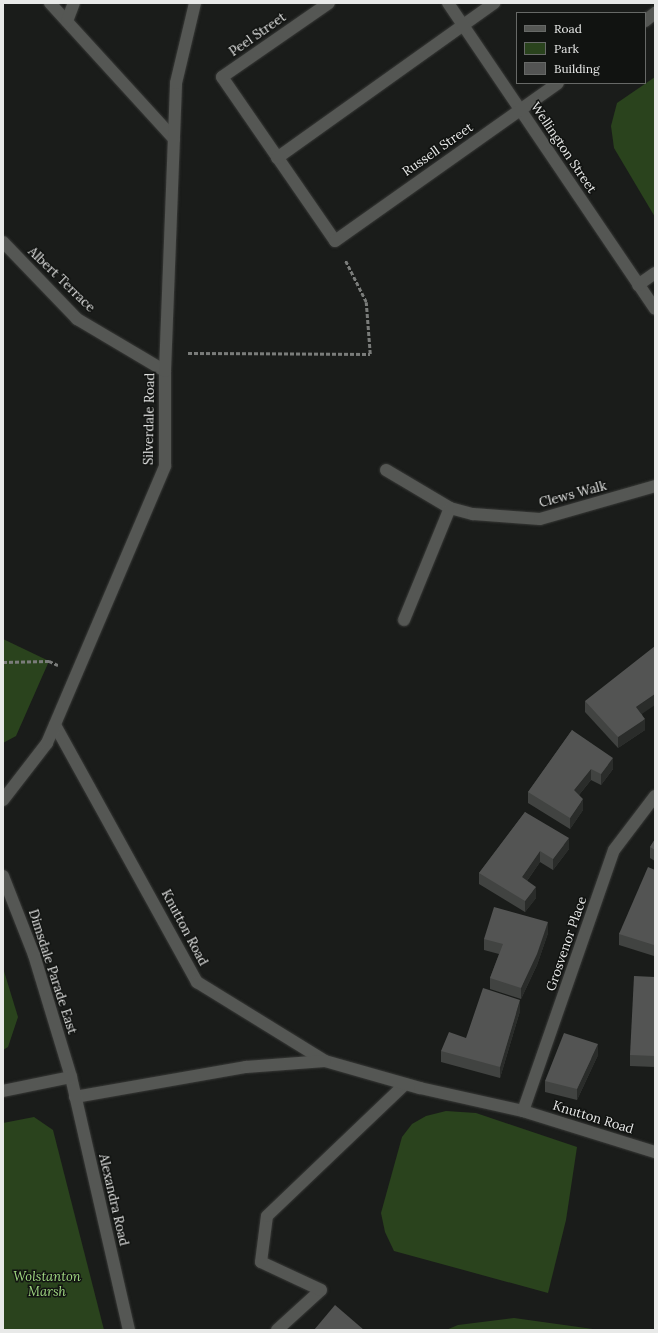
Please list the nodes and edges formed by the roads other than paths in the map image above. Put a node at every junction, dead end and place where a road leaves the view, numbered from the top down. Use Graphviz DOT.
graph roads {
  1 [pos="50,3"];
  2 [pos="74,3"];
  3 [pos="195,3"];
  4 [pos="329,3"];
  5 [pos="448,3"];
  6 [pos="494,3"];
  7 [pos="655,14"];
  8 [pos="646,20"];
  9 [pos="67,21"];
  10 [pos="462,25"];
  11 [pos="557,84"];
  12 [pos="521,109"];
  13 [pos="174,139"];
  14 [pos="277,158"];
  15 [pos="3,242"];
  16 [pos="655,273"];
  17 [pos="638,285"];
  18 [pos="655,309"];
  19 [pos="165,371"];
  20 [pos="386,470"];
  21 [pos="655,486"];
  22 [pos="450,508"];
  23 [pos="404,620"];
  24 [pos="55,725"];
  25 [pos="655,796"];
  26 [pos="3,800"];
  27 [pos="3,876"];
  28 [pos="325,1061"];
  29 [pos="71,1077"];
  30 [pos="405,1084"];
  31 [pos="3,1091"];
  32 [pos="75,1097"];
  33 [pos="523,1111"];
  34 [pos="655,1152"];
  35 [pos="129,1330"];
  36 [pos="277,1330"];
  1 -- 9 [label="street"];
  2 -- 9 [label="street"];
  3 -- 13 [label="street, Silverdale Road"];
  4 -- 14 [label="street, Peel Street"];
  5 -- 10 [label="street, Wellington Street"];
  6 -- 10 [label="street"];
  7 -- 8 [label="street"];
  9 -- 13 [label="street"];
  10 -- 12 [label="street, Wellington Street"];
  10 -- 14 [label="street"];
  11 -- 12 [label="street, Russell Street"];
  12 -- 14 [label="street, Russell Street"];
  12 -- 17 [label="street, Wellington Street"];
  13 -- 19 [label="street, Silverdale Road"];
  15 -- 19 [label="street, Albert Terrace"];
  16 -- 17 [label="street"];
  17 -- 18 [label="street, Wellington Street"];
  19 -- 24 [label="street, Silverdale Road"];
  20 -- 22 [label="street, Clews Walk"];
  21 -- 22 [label="street, Clews Walk"];
  22 -- 23 [label="street"];
  24 -- 26 [label="street, Silverdale Road"];
  24 -- 28 [label="street, Knutton Road"];
  25 -- 33 [label="street, Grosvenor Place"];
  27 -- 29 [label="street, Dimsdale Parade East"];
  28 -- 30 [label="street, Knutton Road"];
  28 -- 32 [label="street"];
  29 -- 31 [label="street"];
  29 -- 32 [label="street, Alexandra Road"];
  30 -- 33 [label="street, Knutton Road"];
  30 -- 36 [label="street"];
  32 -- 35 [label="street, Alexandra Road"];
  33 -- 34 [label="street, Knutton Road"];
}
